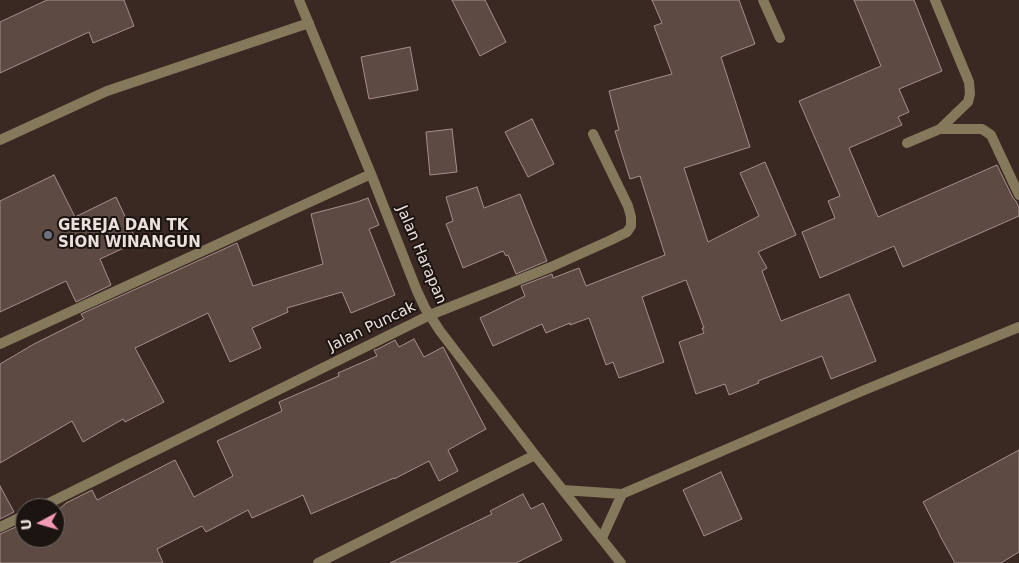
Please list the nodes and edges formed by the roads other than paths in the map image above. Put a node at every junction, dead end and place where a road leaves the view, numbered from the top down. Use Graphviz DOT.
graph roads {
  1 [pos="299,0"];
  2 [pos="763,0"];
  3 [pos="935,0"];
  4 [pos="309,22"];
  5 [pos="780,38"];
  6 [pos="940,129"];
  7 [pos="592,134"];
  8 [pos="0,140"];
  9 [pos="907,143"];
  10 [pos="371,174"];
  11 [pos="1019,195"];
  12 [pos="430,315"];
  13 [pos="1019,327"];
  14 [pos="0,344"];
  15 [pos="535,455"];
  16 [pos="563,490"];
  17 [pos="622,494"];
  18 [pos="59,498"];
  19 [pos="15,520"];
  20 [pos="0,527"];
  21 [pos="602,538"];
  22 [pos="318,563"];
  23 [pos="622,563"];
  1 -- 4 [label="street, Jalan Harapan"];
  2 -- 5 [label="street"];
  3 -- 6 [label="street"];
  4 -- 8 [label="street"];
  4 -- 10 [label="street, Jalan Harapan"];
  6 -- 9 [label="street"];
  6 -- 11 [label="street"];
  7 -- 12 [label="street, Jalan Puncak"];
  10 -- 12 [label="street, Jalan Harapan"];
  10 -- 14 [label="street"];
  12 -- 15 [label="street, Jalan Harapan"];
  12 -- 18 [label="street, Jalan Puncak"];
  13 -- 17 [label="street"];
  15 -- 16 [label="street, Jalan Harapan"];
  15 -- 22 [label="street"];
  16 -- 17 [label="street"];
  16 -- 21 [label="street, Jalan Harapan"];
  17 -- 21 [label="street"];
  19 -- 20 [label="street"];
  21 -- 23 [label="street, Jalan Harapan"];
}
